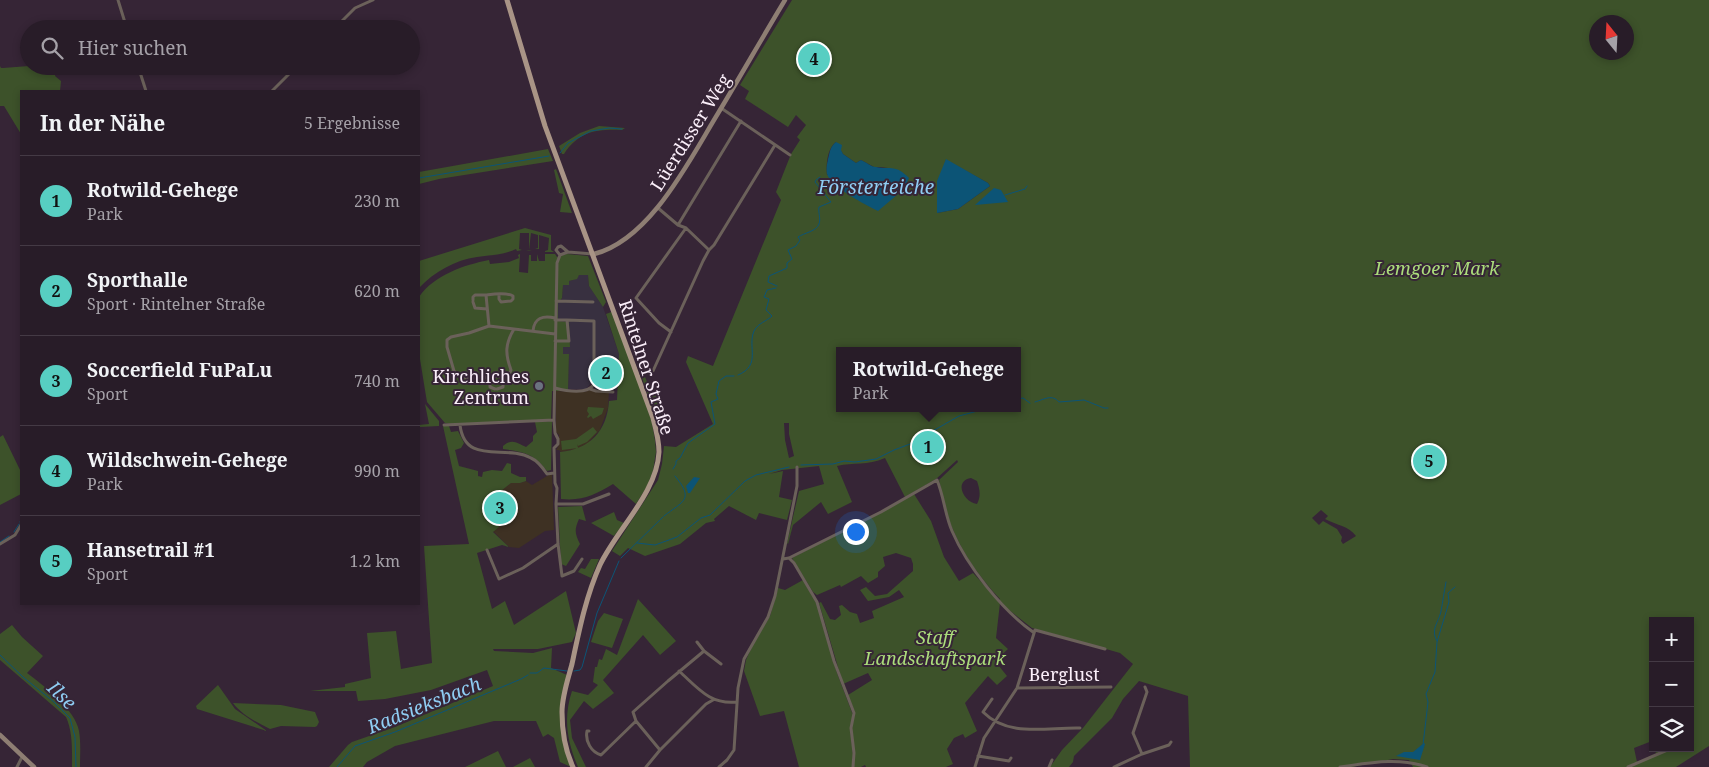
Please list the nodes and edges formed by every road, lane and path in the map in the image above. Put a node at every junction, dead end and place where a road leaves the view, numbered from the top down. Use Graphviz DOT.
graph roads {
  1 [pos="118,0"];
  2 [pos="373,0"];
  3 [pos="506,0"];
  4 [pos="785,0"];
  5 [pos="124,20"];
  6 [pos="343,20"];
  7 [pos="141,75"];
  8 [pos="288,75"];
  9 [pos="146,90"];
  10 [pos="273,90"];
  11 [pos="721,108"];
  12 [pos="741,121"];
  13 [pos="775,145"];
  14 [pos="790,155"];
  15 [pos="658,208"];
  16 [pos="678,225"];
  17 [pos="686,228"];
  18 [pos="709,250"];
  19 [pos="568,252"];
  20 [pos="594,254"];
  21 [pos="560,255"];
  22 [pos="499,294"];
  23 [pos="486,295"];
  24 [pos="556,301"];
  25 [pos="593,302"];
  26 [pos="487,309"];
  27 [pos="555,319"];
  28 [pos="568,320"];
  29 [pos="489,326"];
  30 [pos="514,329"];
  31 [pos="533,332"];
  32 [pos="671,332"];
  33 [pos="555,334"];
  34 [pos="555,340"];
  35 [pos="653,371"];
  36 [pos="490,376"];
  37 [pos="503,376"];
  38 [pos="555,388"];
  39 [pos="590,389"];
  40 [pos="613,392"];
  41 [pos="554,420"];
  42 [pos="444,425"];
  43 [pos="460,425"];
  44 [pos="797,467"];
  45 [pos="554,473"];
  46 [pos="609,494"];
  47 [pos="556,504"];
  48 [pos="20,531"];
  49 [pos="0,544"];
  50 [pos="558,544"];
  51 [pos="487,550"];
  52 [pos="789,558"];
  53 [pos="582,559"];
  54 [pos="783,559"];
  55 [pos="1034,631"];
  56 [pos="697,642"];
  57 [pos="1105,649"];
  58 [pos="704,651"];
  59 [pos="721,664"];
  60 [pos="680,671"];
  61 [pos="1111,687"];
  62 [pos="1145,687"];
  63 [pos="1017,688"];
  64 [pos="992,699"];
  65 [pos="713,700"];
  66 [pos="737,702"];
  67 [pos="636,721"];
  68 [pos="995,722"];
  69 [pos="1080,728"];
  70 [pos="590,731"];
  71 [pos="0,735"];
  72 [pos="1171,742"];
  73 [pos="660,750"];
  74 [pos="1663,752"];
  75 [pos="1142,754"];
  76 [pos="978,756"];
  77 [pos="22,757"];
  78 [pos="1011,758"];
  79 [pos="1052,760"];
  80 [pos="17,767"];
  81 [pos="34,767"];
  82 [pos="573,767"];
  83 [pos="646,767"];
  84 [pos="719,767"];
  85 [pos="853,767"];
  86 [pos="975,767"];
  87 [pos="1049,767"];
  88 [pos="1114,767"];
  89 [pos="1340,767"];
  90 [pos="1426,767"];
  91 [pos="1628,767"];
  1 -- 5 [label="street"];
  2 -- 6 [label="street"];
  3 -- 20 [label="main road, Rintelner Straße"];
  4 -- 11 [label="main road, Lüerdisser Weg"];
  7 -- 9 [label="street"];
  8 -- 10 [label="street"];
  11 -- 12 [label="street"];
  11 -- 15 [label="main road, Lüerdisser Weg"];
  12 -- 13 [label="street"];
  12 -- 16 [label="street"];
  13 -- 14 [label="street"];
  13 -- 18 [label="street"];
  15 -- 16 [label="street"];
  15 -- 20 [label="main road, Lüerdisser Weg"];
  16 -- 17 [label="street"];
  17 -- 18 [label="street"];
  17 -- 32 [label="street"];
  18 -- 32 [label="street"];
  19 -- 20 [label="street"];
  19 -- 21 [label="street"];
  19 -- 21 [label="street"];
  20 -- 82 [label="main road, Rintelner Straße"];
  21 -- 24 [label="street"];
  22 -- 22 [label="street"];
  22 -- 23 [label="street"];
  23 -- 26 [label="street"];
  23 -- 26 [label="street"];
  24 -- 25 [label="street"];
  24 -- 27 [label="street"];
  26 -- 29 [label="street"];
  27 -- 28 [label="street"];
  27 -- 31 [label="street"];
  27 -- 33 [label="street"];
  28 -- 34 [label="street"];
  28 -- 39 [label="street"];
  29 -- 30 [label="street"];
  29 -- 36 [label="street"];
  30 -- 31 [label="street"];
  30 -- 37 [label="street"];
  31 -- 33 [label="street"];
  32 -- 35 [label="street"];
  33 -- 34 [label="street"];
  34 -- 38 [label="street"];
  36 -- 37 [label="street"];
  36 -- 37 [label="street"];
  38 -- 39 [label="street"];
  38 -- 41 [label="street"];
  39 -- 40 [label="street"];
  41 -- 43 [label="street"];
  41 -- 45 [label="street"];
  42 -- 43 [label="street"];
  43 -- 45 [label="street"];
  44 -- 54 [label="street"];
  45 -- 47 [label="street"];
  46 -- 47 [label="street"];
  47 -- 50 [label="street"];
  48 -- 49 [label="street"];
  50 -- 51 [label="street"];
  50 -- 53 [label="street"];
  52 -- 54 [label="street"];
  52 -- 55 [label="street"];
  52 -- 85 [label="street"];
  54 -- 66 [label="street"];
  55 -- 57 [label="street"];
  55 -- 63 [label="street"];
  56 -- 58 [label="street"];
  58 -- 59 [label="street"];
  58 -- 60 [label="street"];
  60 -- 65 [label="street"];
  60 -- 67 [label="street"];
  61 -- 63 [label="street, Berglust"];
  62 -- 75 [label="street"];
  63 -- 68 [label="street"];
  64 -- 68 [label="street"];
  65 -- 66 [label="street"];
  65 -- 73 [label="street"];
  66 -- 84 [label="street"];
  67 -- 70 [label="street"];
  67 -- 73 [label="street"];
  68 -- 69 [label="street"];
  68 -- 76 [label="street"];
  71 -- 77 [label="main road"];
  72 -- 75 [label="street"];
  73 -- 83 [label="street"];
  74 -- 91 [label="street"];
  75 -- 88 [label="street"];
  76 -- 78 [label="street"];
  76 -- 86 [label="street"];
  77 -- 80 [label="street"];
  77 -- 81 [label="main road"];
  79 -- 87 [label="street"];
  89 -- 90 [label="street"];
}
